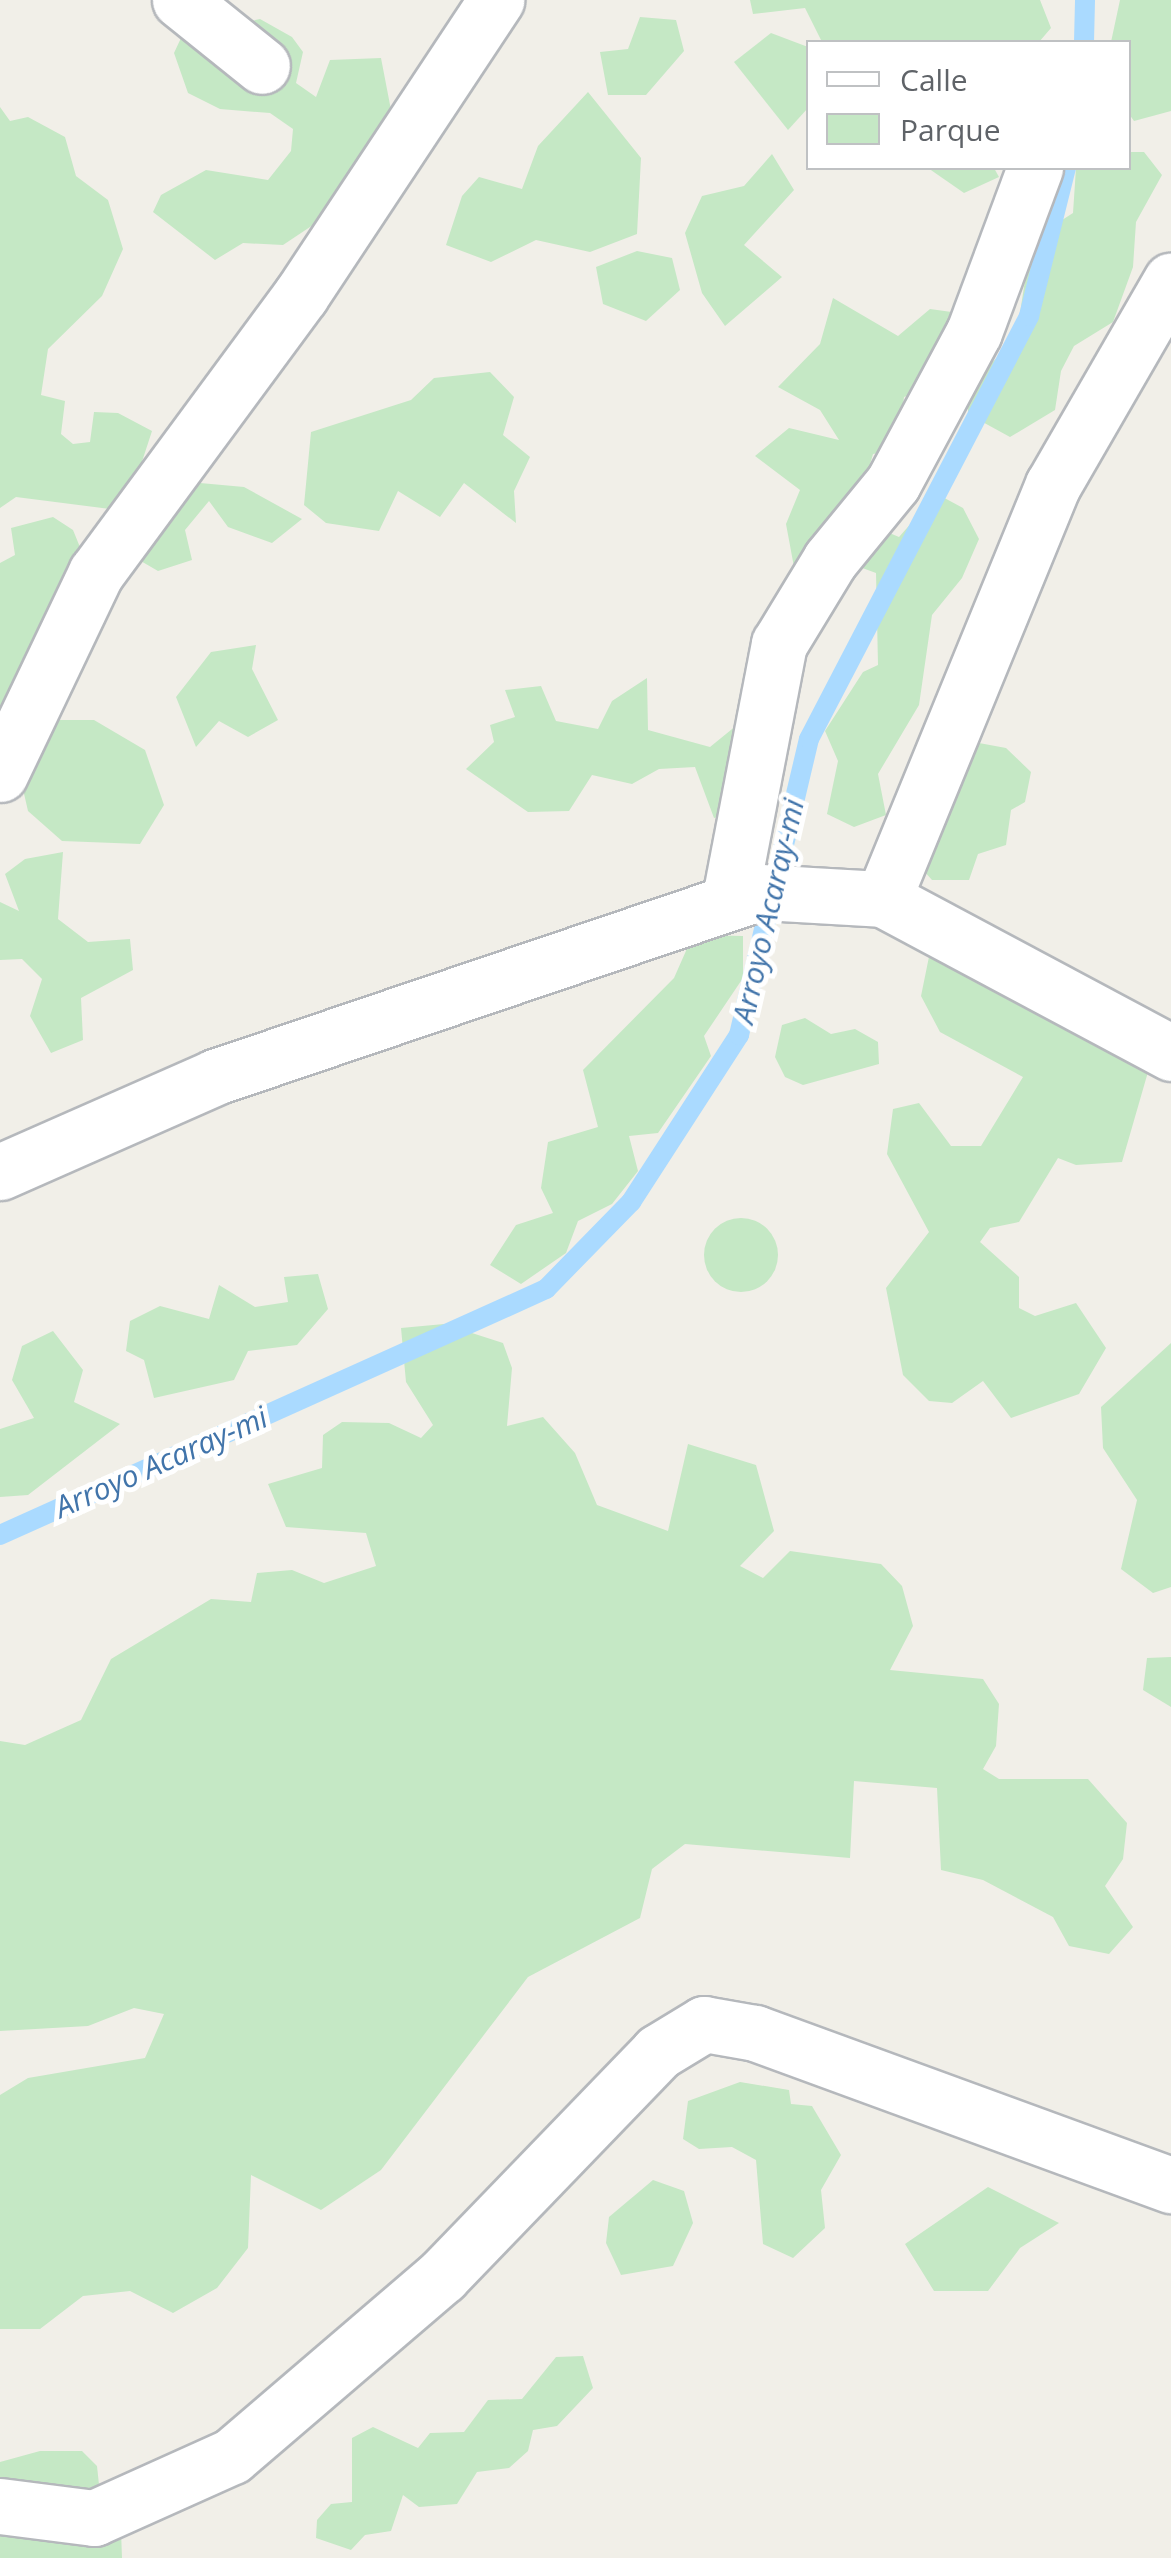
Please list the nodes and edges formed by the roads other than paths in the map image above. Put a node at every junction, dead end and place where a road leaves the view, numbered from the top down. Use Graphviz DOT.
graph roads {
  1 [pos="180,0"];
  2 [pos="496,0"];
  3 [pos="262,66"];
  4 [pos="1034,170"];
  5 [pos="1171,280"];
  6 [pos="0,774"];
  7 [pos="745,895"];
  8 [pos="870,896"];
  9 [pos="1171,1053"];
  10 [pos="0,1172"];
  11 [pos="1171,2186"];
  12 [pos="0,2506"];
  13 [pos="86,2538"];
  1 -- 3 [label="street"];
  2 -- 6 [label="street"];
  4 -- 7 [label="street"];
  5 -- 8 [label="street"];
  7 -- 8 [label="street"];
  7 -- 10 [label="street"];
  8 -- 9 [label="street"];
  11 -- 13 [label="street"];
  12 -- 13 [label="street"];
}
